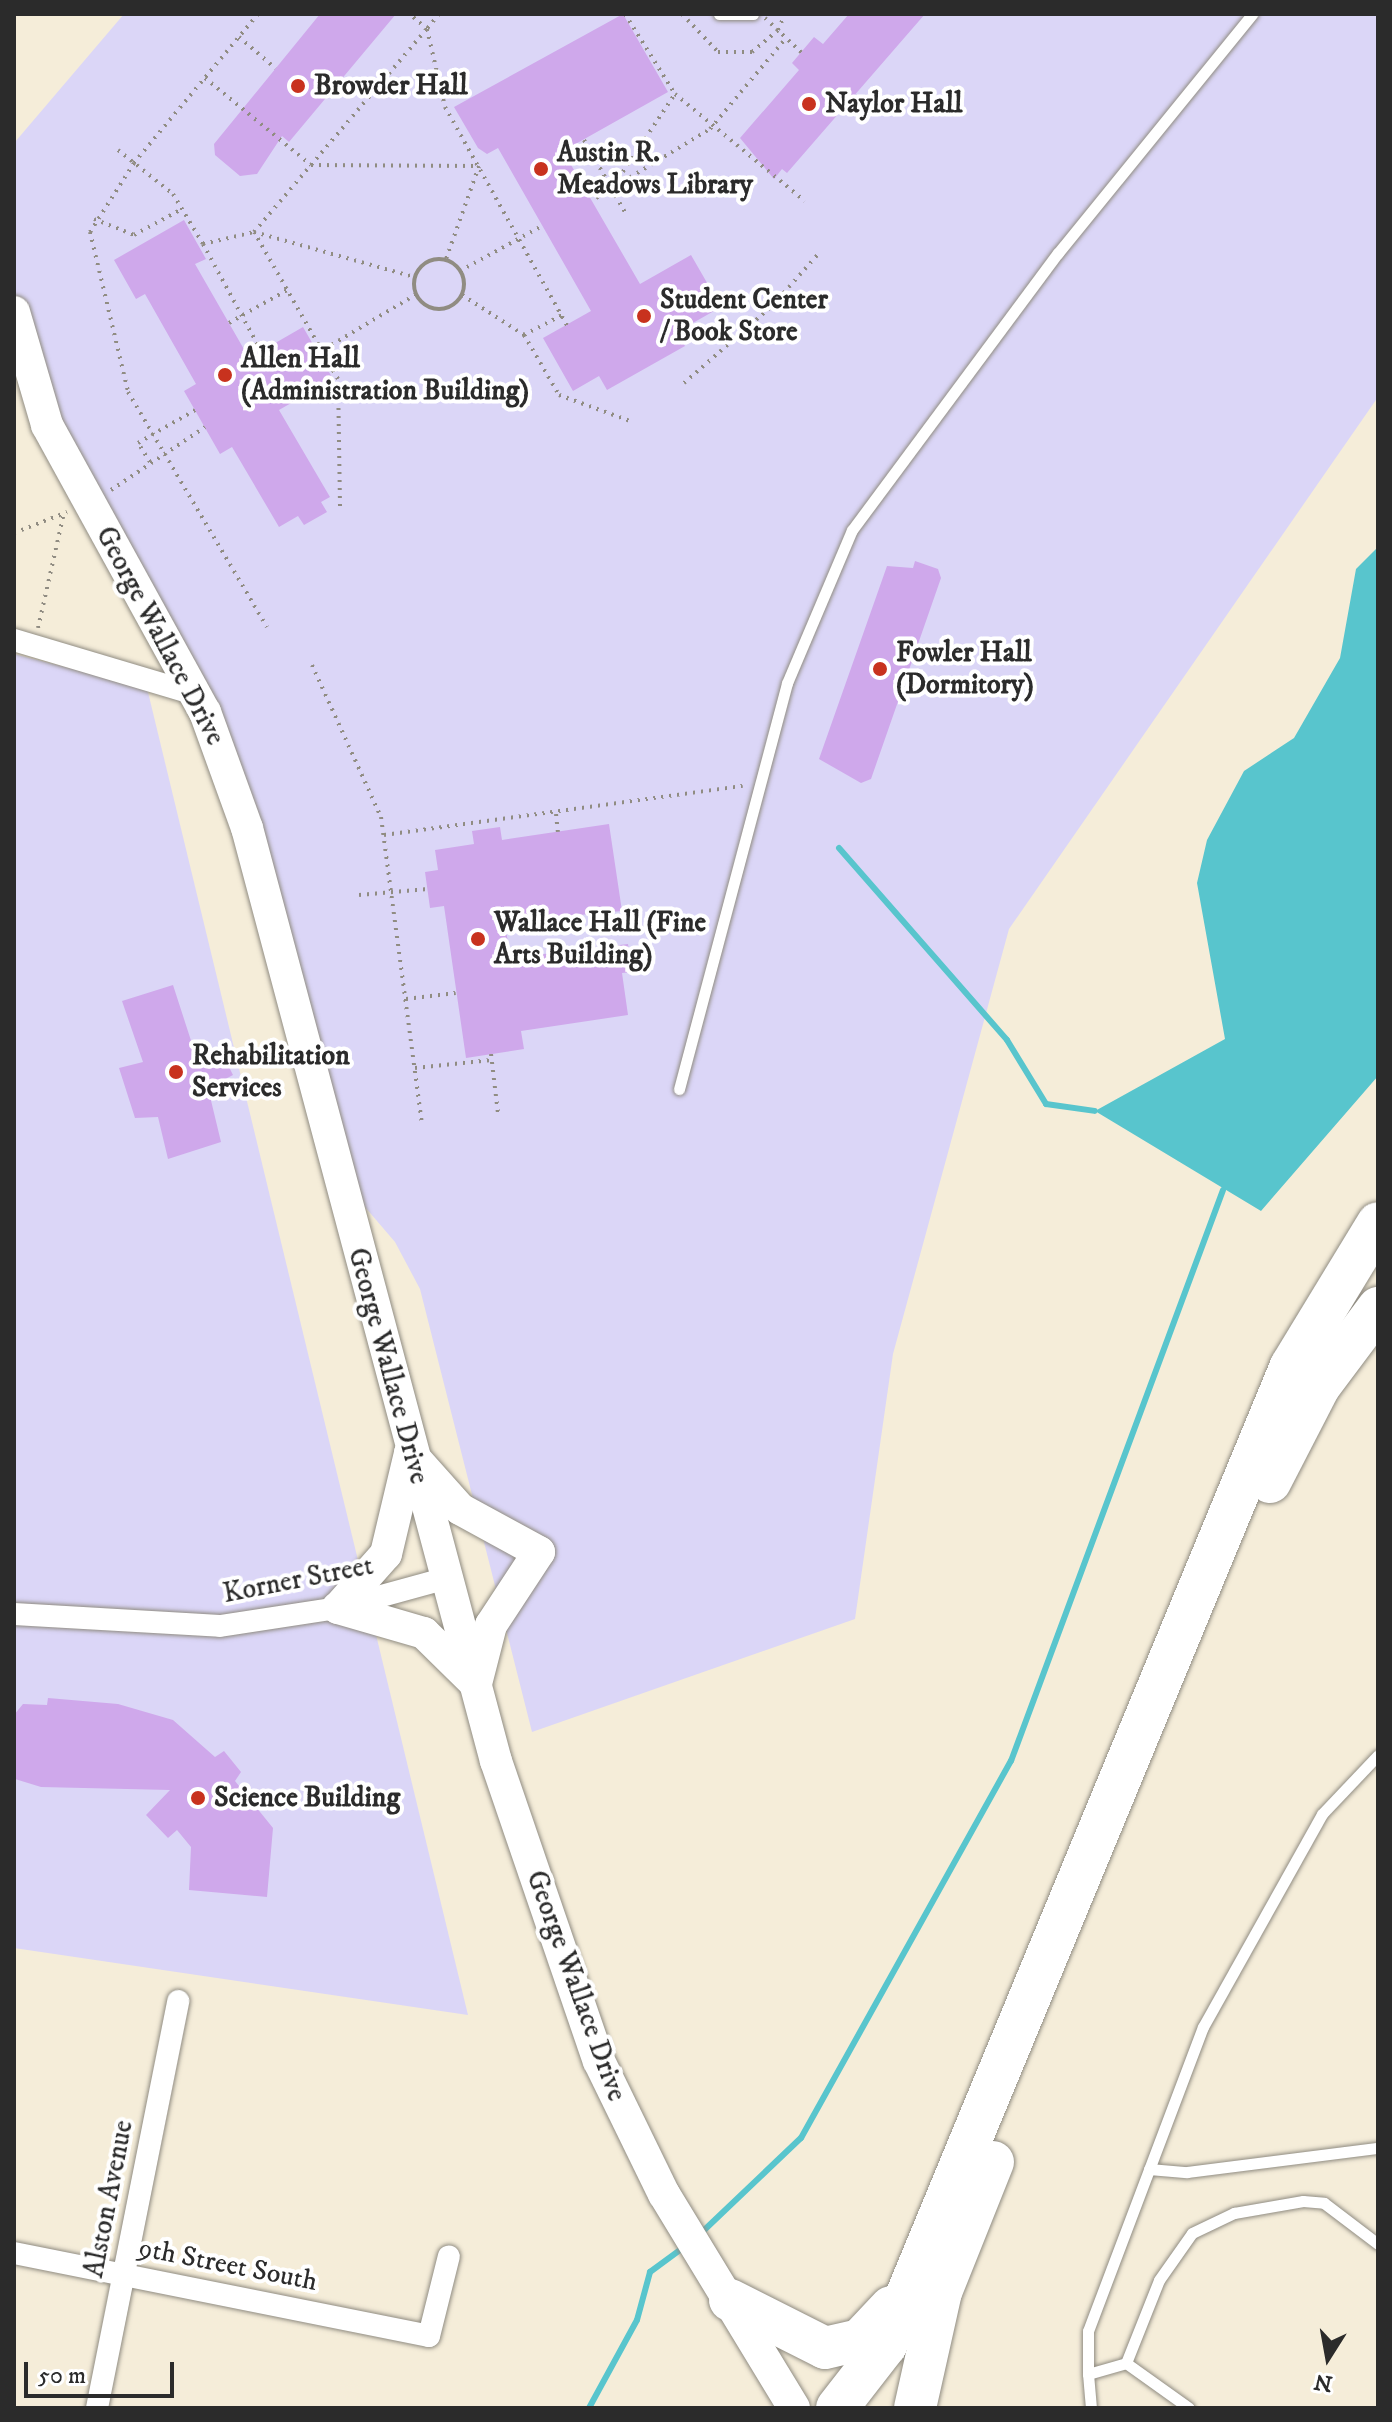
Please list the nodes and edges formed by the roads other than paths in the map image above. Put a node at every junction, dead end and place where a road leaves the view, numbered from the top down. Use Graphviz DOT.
graph roads {
  1 [pos="719,14"];
  2 [pos="753,14"];
  3 [pos="1252,14"];
  4 [pos="14,312"];
  5 [pos="24,643"];
  6 [pos="195,694"];
  7 [pos="679,1089"];
  8 [pos="1378,1223"];
  9 [pos="1378,1308"];
  10 [pos="410,1453"];
  11 [pos="447,1578"];
  12 [pos="338,1608"];
  13 [pos="14,1614"];
  14 [pos="476,1684"];
  15 [pos="1378,1755"];
  16 [pos="178,2001"];
  17 [pos="1378,2148"];
  18 [pos="1149,2169"];
  19 [pos="1378,2244"];
  20 [pos="14,2253"];
  21 [pos="449,2256"];
  22 [pos="125,2275"];
  23 [pos="927,2285"];
  24 [pos="730,2300"];
  25 [pos="1126,2363"];
  26 [pos="1088,2374"];
  27 [pos="97,2408"];
  28 [pos="794,2408"];
  29 [pos="837,2408"];
  30 [pos="860,2408"];
  31 [pos="915,2408"];
  32 [pos="1091,2408"];
  33 [pos="1189,2408"];
  1 -- 2 [label="lane"];
  3 -- 7 [label="lane"];
  4 -- 6 [label="street, George Wallace Drive"];
  5 -- 6 [label="street"];
  6 -- 10 [label="street, George Wallace Drive"];
  8 -- 23 [label="highway"];
  9 -- 23 [label="highway"];
  10 -- 11 [label="street, George Wallace Drive"];
  10 -- 12 [label="street"];
  10 -- 14 [label="street"];
  11 -- 12 [label="street, Korner Street"];
  11 -- 14 [label="street, George Wallace Drive"];
  12 -- 13 [label="street, Korner Street"];
  12 -- 14 [label="street"];
  14 -- 24 [label="street, George Wallace Drive"];
  15 -- 18 [label="lane"];
  16 -- 22 [label="street, Alston Avenue"];
  17 -- 18 [label="lane"];
  18 -- 26 [label="lane"];
  19 -- 25 [label="lane"];
  20 -- 22 [label="street, 9th Street South"];
  21 -- 22 [label="street, 9th Street South"];
  22 -- 27 [label="street, Alston Avenue"];
  23 -- 24 [label="highway"];
  23 -- 29 [label="highway"];
  23 -- 30 [label="highway"];
  23 -- 31 [label="highway"];
  24 -- 28 [label="street, George Wallace Drive"];
  25 -- 26 [label="lane"];
  25 -- 33 [label="lane"];
  26 -- 32 [label="lane"];
}
